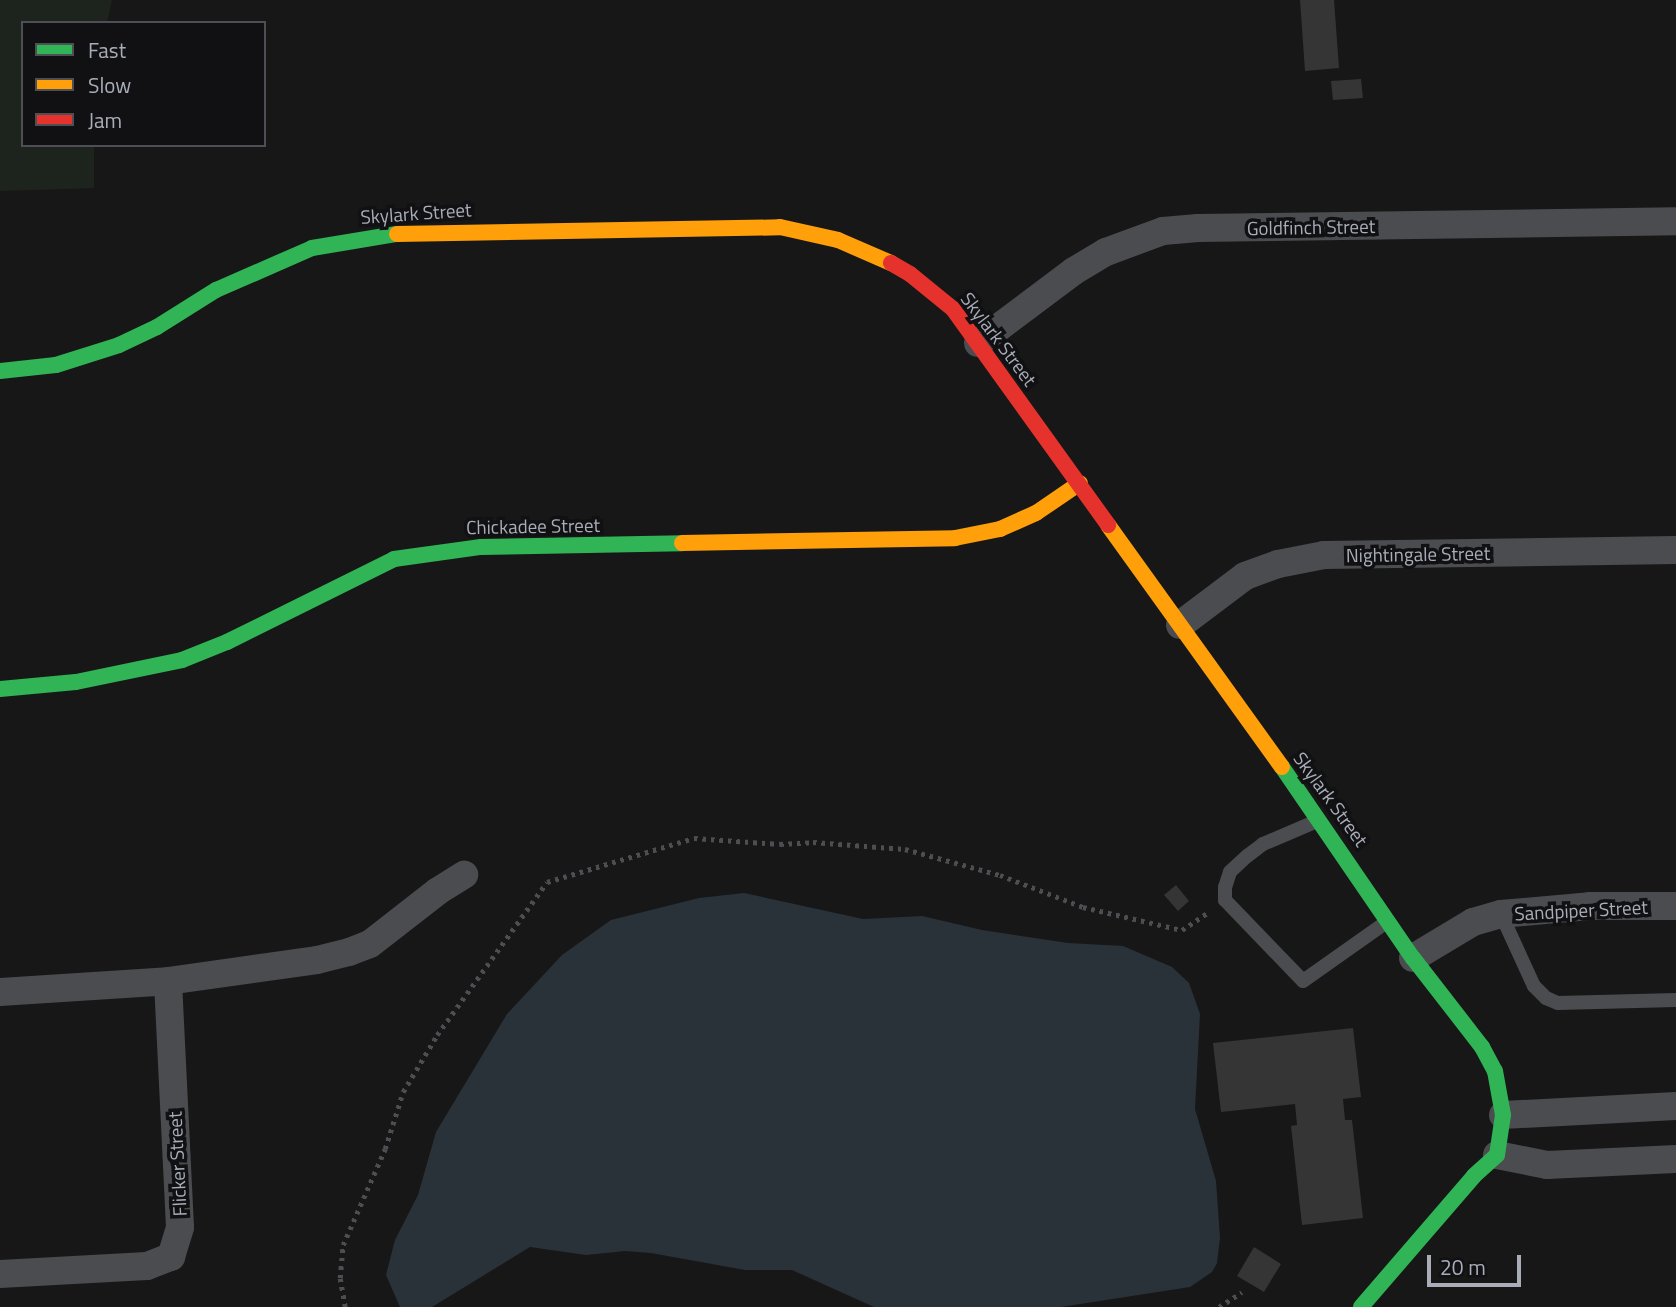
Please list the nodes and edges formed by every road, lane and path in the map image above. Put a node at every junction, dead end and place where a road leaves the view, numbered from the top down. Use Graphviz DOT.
graph roads {
  1 [pos="1676,221"];
  2 [pos="978,343"];
  3 [pos="0,371"];
  4 [pos="1080,483"];
  5 [pos="1676,550"];
  6 [pos="1180,625"];
  7 [pos="0,689"];
  8 [pos="1320,820"];
  9 [pos="464,875"];
  10 [pos="1225,900"];
  11 [pos="1676,905"];
  12 [pos="1501,914"];
  13 [pos="1390,921"];
  14 [pos="1413,958"];
  15 [pos="168,981"];
  16 [pos="0,992"];
  17 [pos="1676,1000"];
  18 [pos="1676,1106"];
  19 [pos="1503,1115"];
  20 [pos="1497,1155"];
  21 [pos="1676,1159"];
  22 [pos="0,1274"];
  23 [pos="1242,1292"];
  24 [pos="345,1307"];
  25 [pos="1219,1307"];
  26 [pos="1361,1307"];
  1 -- 2 [label="street, Goldfinch Street"];
  2 -- 3 [label="street, Skylark Street"];
  2 -- 4 [label="street, Skylark Street"];
  4 -- 6 [label="street, Skylark Street"];
  4 -- 7 [label="street, Chickadee Street"];
  5 -- 6 [label="street, Nightingale Street"];
  6 -- 8 [label="street, Skylark Street"];
  8 -- 10 [label="lane"];
  8 -- 13 [label="street, Skylark Street"];
  9 -- 15 [label="street"];
  10 -- 13 [label="lane"];
  10 -- 24 [label="path"];
  11 -- 12 [label="street, Sandpiper Street"];
  12 -- 14 [label="street, Sandpiper Street"];
  12 -- 17 [label="lane"];
  13 -- 14 [label="street, Skylark Street"];
  14 -- 19 [label="street, Skylark Street"];
  15 -- 16 [label="street"];
  15 -- 22 [label="street, Flicker Street"];
  18 -- 19 [label="street"];
  19 -- 20 [label="street, Skylark Street"];
  20 -- 21 [label="street"];
  20 -- 26 [label="street"];
  23 -- 25 [label="path"];
}
